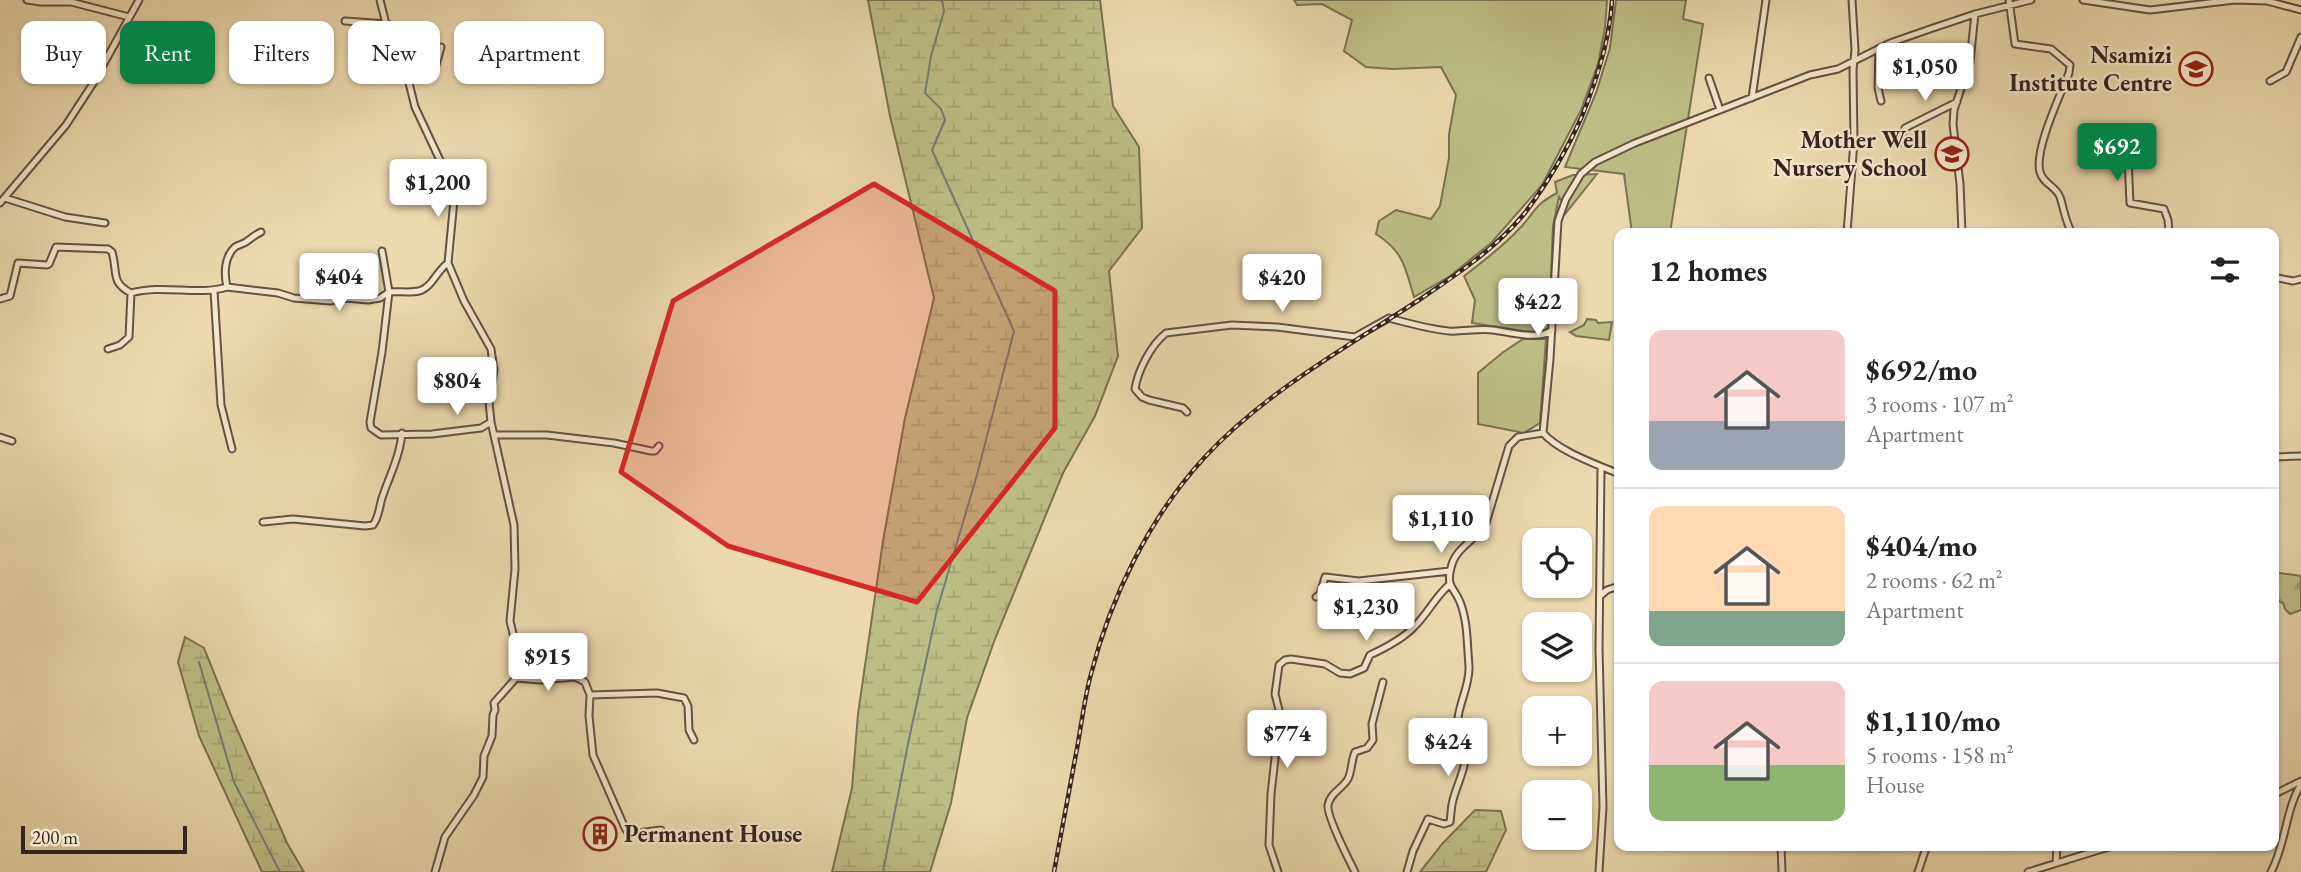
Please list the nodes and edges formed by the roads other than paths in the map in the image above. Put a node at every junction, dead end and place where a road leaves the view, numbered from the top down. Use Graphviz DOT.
graph roads {
  1 [pos="27,0"];
  2 [pos="139,0"];
  3 [pos="380,0"];
  4 [pos="1766,0"];
  5 [pos="1852,0"];
  6 [pos="2031,0"];
  7 [pos="2083,0"];
  8 [pos="2137,0"];
  9 [pos="2267,0"];
  10 [pos="2009,3"];
  11 [pos="2137,8"];
  12 [pos="2301,10"];
  13 [pos="1975,14"];
  14 [pos="129,17"];
  15 [pos="345,21"];
  16 [pos="348,21"];
  17 [pos="387,21"];
  18 [pos="2301,37"];
  19 [pos="442,47"];
  20 [pos="1879,49"];
  21 [pos="440,53"];
  22 [pos="1855,60"];
  23 [pos="1709,78"];
  24 [pos="2270,81"];
  25 [pos="409,84"];
  26 [pos="1752,98"];
  27 [pos="1881,101"];
  28 [pos="1957,102"];
  29 [pos="1720,110"];
  30 [pos="1898,144"];
  31 [pos="2124,153"];
  32 [pos="5,198"];
  33 [pos="0,203"];
  34 [pos="105,223"];
  35 [pos="1847,228"];
  36 [pos="1962,228"];
  37 [pos="2069,228"];
  38 [pos="2169,228"];
  39 [pos="261,232"];
  40 [pos="382,251"];
  41 [pos="448,262"];
  42 [pos="2279,278"];
  43 [pos="2301,279"];
  44 [pos="226,287"];
  45 [pos="214,291"];
  46 [pos="389,292"];
  47 [pos="131,293"];
  48 [pos="0,299"];
  49 [pos="1552,330"];
  50 [pos="108,349"];
  51 [pos="1187,412"];
  52 [pos="491,422"];
  53 [pos="402,433"];
  54 [pos="1544,433"];
  55 [pos="494,435"];
  56 [pos="0,437"];
  57 [pos="12,441"];
  58 [pos="659,446"];
  59 [pos="232,449"];
  60 [pos="2301,456"];
  61 [pos="2279,457"];
  62 [pos="1601,468"];
  63 [pos="1614,472"];
  64 [pos="263,522"];
  65 [pos="1450,571"];
  66 [pos="1449,585"];
  67 [pos="1614,588"];
  68 [pos="1600,596"];
  69 [pos="1316,597"];
  70 [pos="516,678"];
  71 [pos="1383,682"];
  72 [pos="590,695"];
  73 [pos="694,740"];
  74 [pos="2301,783"];
  75 [pos="2279,792"];
  76 [pos="661,830"];
  77 [pos="1781,851"];
  78 [pos="1925,851"];
  79 [pos="2057,851"];
  80 [pos="2095,851"];
  81 [pos="2056,863"];
  82 [pos="435,872"];
  83 [pos="1278,872"];
  84 [pos="1355,872"];
  85 [pos="1407,872"];
  86 [pos="1599,872"];
  87 [pos="1782,872"];
  88 [pos="1918,872"];
  89 [pos="2028,872"];
  90 [pos="2271,872"];
  1 -- 14 [label="street"];
  2 -- 14 [label="street"];
  3 -- 17 [label="street"];
  4 -- 26 [label="street"];
  5 -- 22 [label="street"];
  6 -- 10 [label="street"];
  7 -- 11 [label="street"];
  8 -- 11 [label="street"];
  9 -- 11 [label="street"];
  9 -- 12 [label="street"];
  10 -- 13 [label="street"];
  10 -- 37 [label="street"];
  13 -- 20 [label="street"];
  13 -- 28 [label="street"];
  14 -- 32 [label="street"];
  15 -- 16 [label="street"];
  18 -- 24 [label="street"];
  19 -- 21 [label="street"];
  20 -- 22 [label="street"];
  20 -- 27 [label="street"];
  22 -- 26 [label="street"];
  22 -- 35 [label="street"];
  23 -- 29 [label="street"];
  25 -- 41 [label="street"];
  26 -- 29 [label="street"];
  28 -- 30 [label="street"];
  28 -- 36 [label="street"];
  29 -- 49 [label="street"];
  31 -- 38 [label="street"];
  32 -- 33 [label="street"];
  32 -- 34 [label="street"];
  39 -- 44 [label="street"];
  40 -- 46 [label="street"];
  41 -- 46 [label="street"];
  41 -- 52 [label="street"];
  42 -- 43 [label="street"];
  44 -- 45 [label="street"];
  44 -- 46 [label="street"];
  45 -- 47 [label="street"];
  45 -- 59 [label="street"];
  46 -- 53 [label="street"];
  47 -- 48 [label="street"];
  47 -- 50 [label="street"];
  49 -- 51 [label="street"];
  49 -- 54 [label="street"];
  52 -- 53 [label="street"];
  52 -- 55 [label="street"];
  53 -- 64 [label="street"];
  54 -- 62 [label="street"];
  54 -- 65 [label="street"];
  55 -- 58 [label="street"];
  55 -- 70 [label="street"];
  56 -- 57 [label="street"];
  60 -- 61 [label="street"];
  62 -- 63 [label="street"];
  62 -- 68 [label="street"];
  65 -- 66 [label="street"];
  65 -- 69 [label="street"];
  66 -- 83 [label="street"];
  66 -- 85 [label="street"];
  67 -- 68 [label="street"];
  68 -- 86 [label="street"];
  70 -- 72 [label="street"];
  70 -- 82 [label="street"];
  71 -- 84 [label="street"];
  72 -- 73 [label="street"];
  72 -- 76 [label="street"];
  74 -- 75 [label="street"];
  74 -- 90 [label="street"];
  77 -- 87 [label="street"];
  78 -- 88 [label="street"];
  79 -- 81 [label="street"];
  80 -- 81 [label="street"];
  81 -- 89 [label="street"];
}
